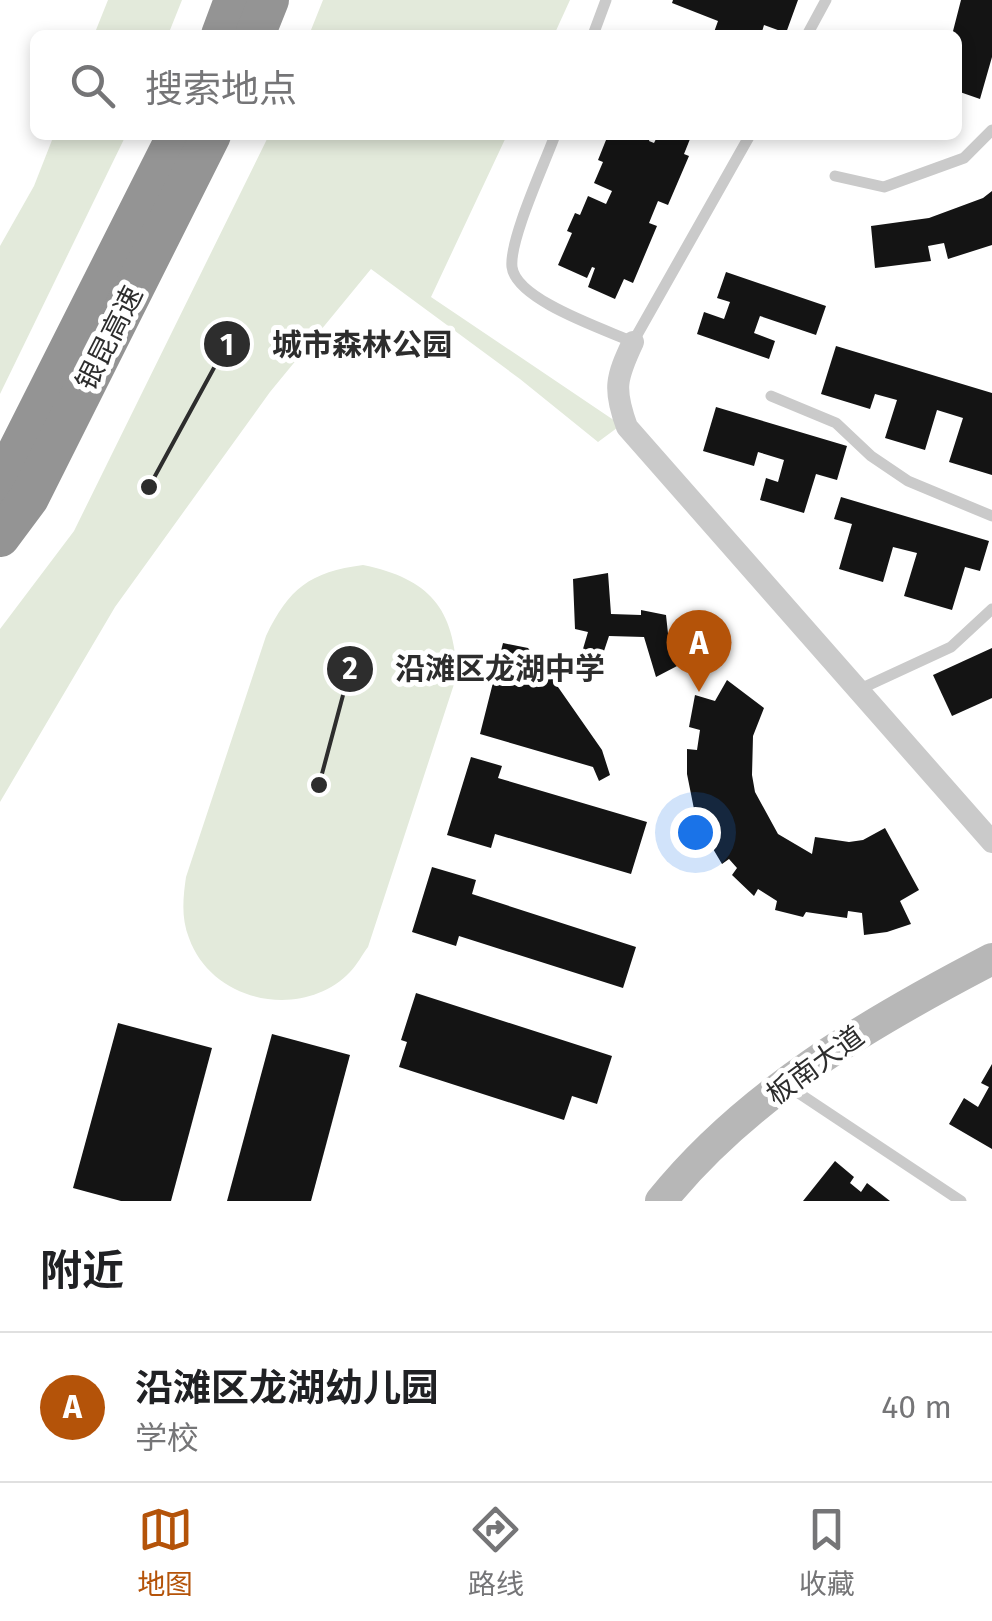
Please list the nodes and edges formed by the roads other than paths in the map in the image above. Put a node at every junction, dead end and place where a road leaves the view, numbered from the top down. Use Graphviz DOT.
graph roads {
  1 [pos="234,0"];
  2 [pos="269,0"];
  3 [pos="606,0"];
  4 [pos="826,0"];
  5 [pos="223,30"];
  6 [pos="257,30"];
  7 [pos="595,30"];
  8 [pos="809,30"];
  9 [pos="992,130"];
  10 [pos="174,140"];
  11 [pos="208,140"];
  12 [pos="554,140"];
  13 [pos="747,140"];
  14 [pos="835,176"];
  15 [pos="633,342"];
  16 [pos="771,396"];
  17 [pos="0,486"];
  18 [pos="992,516"];
  19 [pos="0,537"];
  20 [pos="992,609"];
  21 [pos="858,690"];
  22 [pos="992,842"];
  23 [pos="992,959"];
  24 [pos="784,1084"];
  25 [pos="958,1200"];
  26 [pos="661,1201"];
  1 -- 5 [label="highway"];
  2 -- 6 [label="highway"];
  3 -- 7 [label="lane"];
  4 -- 8 [label="lane"];
  9 -- 14 [label="lane"];
  10 -- 17 [label="highway, 银昆高速"];
  11 -- 19 [label="highway, 银昆高速"];
  12 -- 15 [label="lane"];
  13 -- 15 [label="lane"];
  15 -- 21 [label="street"];
  16 -- 18 [label="lane"];
  20 -- 21 [label="lane"];
  21 -- 22 [label="street"];
  23 -- 24 [label="main road, 板南大道"];
  24 -- 25 [label="lane"];
  24 -- 26 [label="main road, 板南大道"];
}
